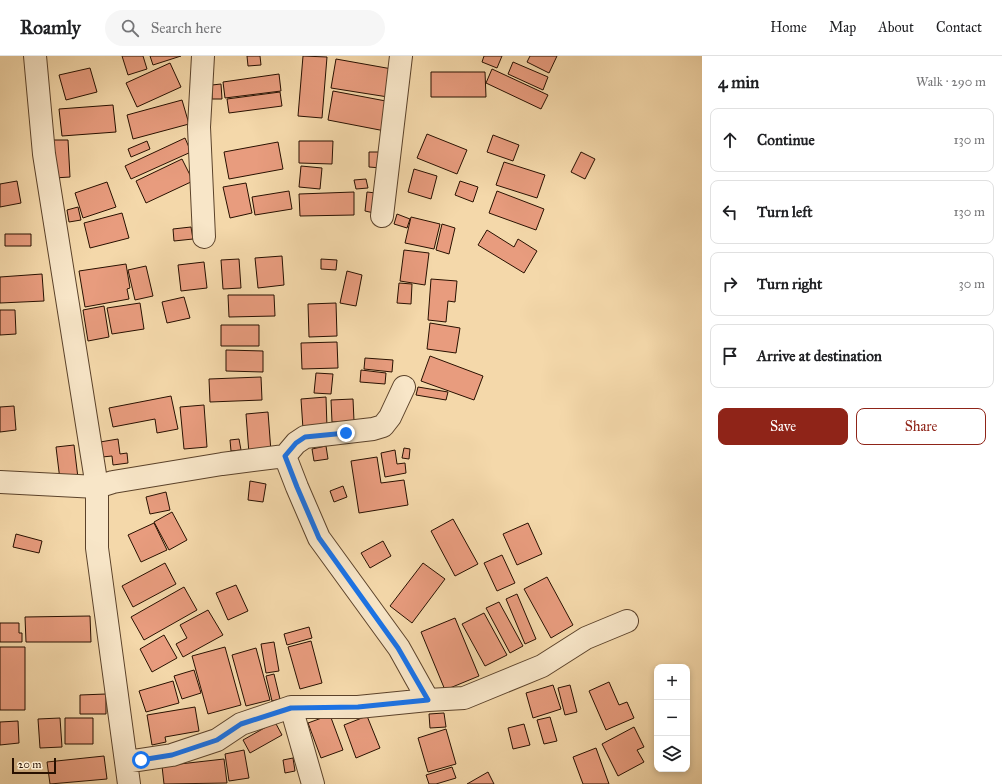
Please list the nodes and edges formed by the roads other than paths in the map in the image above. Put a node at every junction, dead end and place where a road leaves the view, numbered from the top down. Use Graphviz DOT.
graph roads {
  1 [pos="35,56"];
  2 [pos="203,56"];
  3 [pos="401,56"];
  4 [pos="382,216"];
  5 [pos="204,237"];
  6 [pos="404,387"];
  7 [pos="285,456"];
  8 [pos="0,482"];
  9 [pos="97,487"];
  10 [pos="627,621"];
  11 [pos="428,700"];
  12 [pos="291,708"];
  13 [pos="126,762"];
  14 [pos="129,784"];
  15 [pos="312,784"];
  1 -- 9 [label="street"];
  2 -- 5 [label="street"];
  3 -- 4 [label="street"];
  6 -- 7 [label="street"];
  7 -- 9 [label="street"];
  7 -- 11 [label="street"];
  8 -- 9 [label="street"];
  9 -- 13 [label="street"];
  10 -- 11 [label="street"];
  11 -- 12 [label="street"];
  12 -- 13 [label="street"];
  12 -- 15 [label="street"];
  13 -- 14 [label="street"];
}
